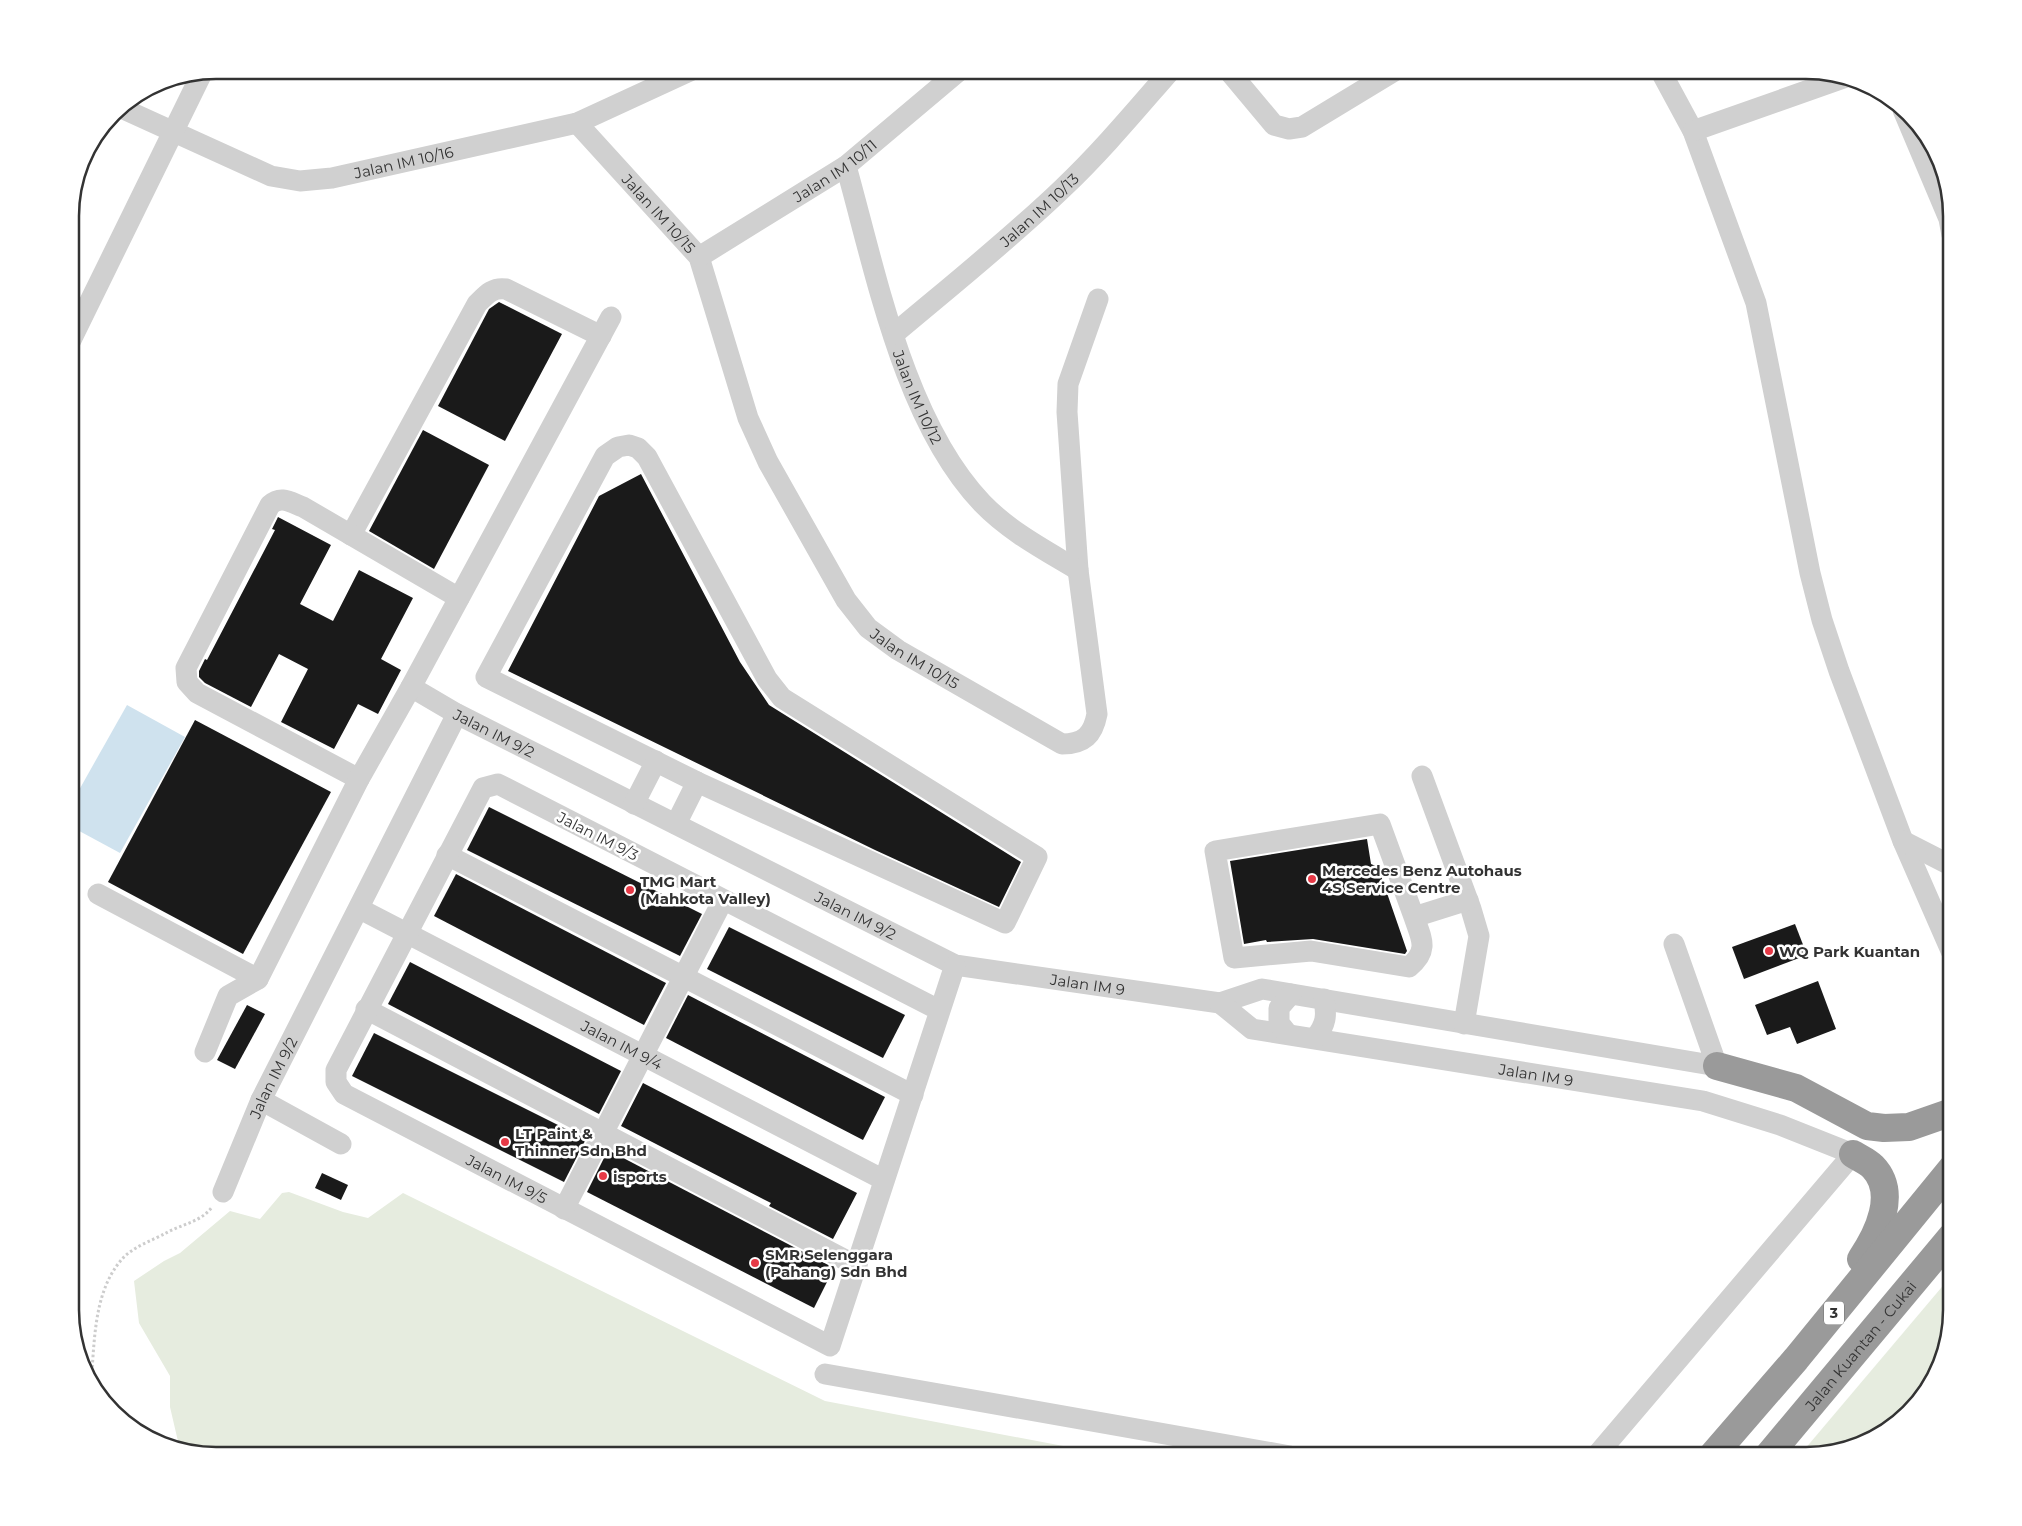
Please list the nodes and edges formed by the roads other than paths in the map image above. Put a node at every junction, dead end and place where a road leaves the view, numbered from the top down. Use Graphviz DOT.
graph roads {
  1 [pos="672,79"];
  2 [pos="949,79"];
  3 [pos="1163,79"];
  4 [pos="1236,79"];
  5 [pos="1381,79"];
  6 [pos="1665,79"];
  7 [pos="198,80"];
  8 [pos="1834,81"];
  9 [pos="127,112"];
  10 [pos="577,123"];
  11 [pos="1912,128"];
  12 [pos="1693,130"];
  13 [pos="171,132"];
  14 [pos="846,166"];
  15 [pos="1942,203"];
  16 [pos="699,256"];
  17 [pos="1098,298"];
  18 [pos="79,323"];
  19 [pos="894,334"];
  20 [pos="351,535"];
  21 [pos="1078,570"];
  22 [pos="459,598"];
  23 [pos="411,687"];
  24 [pos="457,714"];
  25 [pos="656,762"];
  26 [pos="1422,776"];
  27 [pos="359,779"];
  28 [pos="697,782"];
  29 [pos="634,804"];
  30 [pos="676,824"];
  31 [pos="1903,841"];
  32 [pos="447,855"];
  33 [pos="1943,861"];
  34 [pos="98,894"];
  35 [pos="723,900"];
  36 [pos="1468,900"];
  37 [pos="360,909"];
  38 [pos="1414,917"];
  39 [pos="1943,932"];
  40 [pos="405,933"];
  41 [pos="1674,944"];
  42 [pos="955,965"];
  43 [pos="684,977"];
  44 [pos="258,979"];
  45 [pos="1291,994"];
  46 [pos="1324,999"];
  47 [pos="1220,1003"];
  48 [pos="366,1010"];
  49 [pos="938,1010"];
  50 [pos="1464,1024"];
  51 [pos="1287,1033"];
  52 [pos="1316,1037"];
  53 [pos="204,1052"];
  54 [pos="642,1056"];
  55 [pos="1717,1066"];
  56 [pos="913,1095"];
  57 [pos="261,1100"];
  58 [pos="1943,1115"];
  59 [pos="603,1134"];
  60 [pos="341,1144"];
  61 [pos="1853,1154"];
  62 [pos="1943,1179"];
  63 [pos="884,1180"];
  64 [pos="222,1192"];
  65 [pos="564,1209"];
  66 [pos="1943,1247"];
  67 [pos="856,1266"];
  68 [pos="1796,1359"];
  69 [pos="825,1374"];
  70 [pos="1239,1447"];
  71 [pos="1604,1447"];
  72 [pos="1720,1447"];
  73 [pos="1776,1447"];
  1 -- 10 [label="street, Jalan IM 10/16"];
  2 -- 14 [label="street, Jalan IM 10/11"];
  3 -- 19 [label="street, Jalan IM 10/13"];
  4 -- 5 [label="street"];
  6 -- 12 [label="street"];
  7 -- 13 [label="street"];
  8 -- 12 [label="street"];
  9 -- 13 [label="street, Jalan IM 10/16"];
  10 -- 13 [label="street, Jalan IM 10/16"];
  10 -- 16 [label="street, Jalan IM 10/15"];
  11 -- 15 [label="street"];
  12 -- 31 [label="street"];
  13 -- 18 [label="street"];
  14 -- 16 [label="street, Jalan IM 10/11"];
  14 -- 19 [label="street, Jalan IM 10/12"];
  16 -- 21 [label="street, Jalan IM 10/15"];
  17 -- 21 [label="street, Jalan IM 10/15"];
  19 -- 21 [label="street, Jalan IM 10/12"];
  20 -- 22 [label="street"];
  20 -- 22 [label="street"];
  20 -- 27 [label="street"];
  22 -- 23 [label="street"];
  23 -- 24 [label="street"];
  23 -- 27 [label="street"];
  24 -- 29 [label="street, Jalan IM 9/2"];
  24 -- 37 [label="street, Jalan IM 9/2"];
  25 -- 28 [label="street"];
  25 -- 28 [label="street"];
  25 -- 29 [label="street"];
  26 -- 36 [label="street"];
  27 -- 44 [label="street"];
  28 -- 30 [label="street"];
  29 -- 30 [label="street, Jalan IM 9/2"];
  30 -- 42 [label="street, Jalan IM 9/2"];
  31 -- 33 [label="street"];
  31 -- 39 [label="street"];
  32 -- 35 [label="street, Jalan IM 9/3"];
  32 -- 40 [label="street, Jalan IM 9/3"];
  32 -- 43 [label="street"];
  34 -- 44 [label="street"];
  35 -- 43 [label="street"];
  35 -- 49 [label="street, Jalan IM 9/3"];
  36 -- 38 [label="street"];
  36 -- 50 [label="street"];
  37 -- 40 [label="street, Jalan IM 9/4"];
  37 -- 57 [label="street, Jalan IM 9/2"];
  38 -- 38 [label="street"];
  40 -- 48 [label="street, Jalan IM 9/5"];
  40 -- 54 [label="street, Jalan IM 9/4"];
  41 -- 55 [label="street"];
  42 -- 47 [label="street, Jalan IM 9"];
  42 -- 49 [label="street"];
  43 -- 54 [label="street"];
  43 -- 56 [label="street"];
  44 -- 53 [label="street"];
  45 -- 46 [label="street, Jalan IM 9"];
  45 -- 47 [label="street, Jalan IM 9"];
  45 -- 51 [label="street"];
  46 -- 50 [label="street, Jalan IM 9"];
  46 -- 52 [label="street"];
  47 -- 51 [label="street, Jalan IM 9"];
  48 -- 59 [label="street"];
  48 -- 65 [label="street, Jalan IM 9/5"];
  49 -- 56 [label="street"];
  50 -- 55 [label="street, Jalan IM 9"];
  51 -- 52 [label="street, Jalan IM 9"];
  52 -- 61 [label="street, Jalan IM 9"];
  54 -- 59 [label="street"];
  54 -- 63 [label="street, Jalan IM 9/4"];
  55 -- 58 [label="highway"];
  56 -- 63 [label="street"];
  57 -- 60 [label="street"];
  57 -- 64 [label="street, Jalan IM 9/2"];
  59 -- 65 [label="street"];
  59 -- 67 [label="street"];
  61 -- 68 [label="highway"];
  61 -- 71 [label="street"];
  62 -- 68 [label="highway, 3"];
  63 -- 67 [label="street"];
  65 -- 67 [label="street, Jalan IM 9/5"];
  66 -- 73 [label="highway, Jalan Kuantan - Cukai"];
  68 -- 72 [label="highway, 3"];
  69 -- 70 [label="street"];
}
